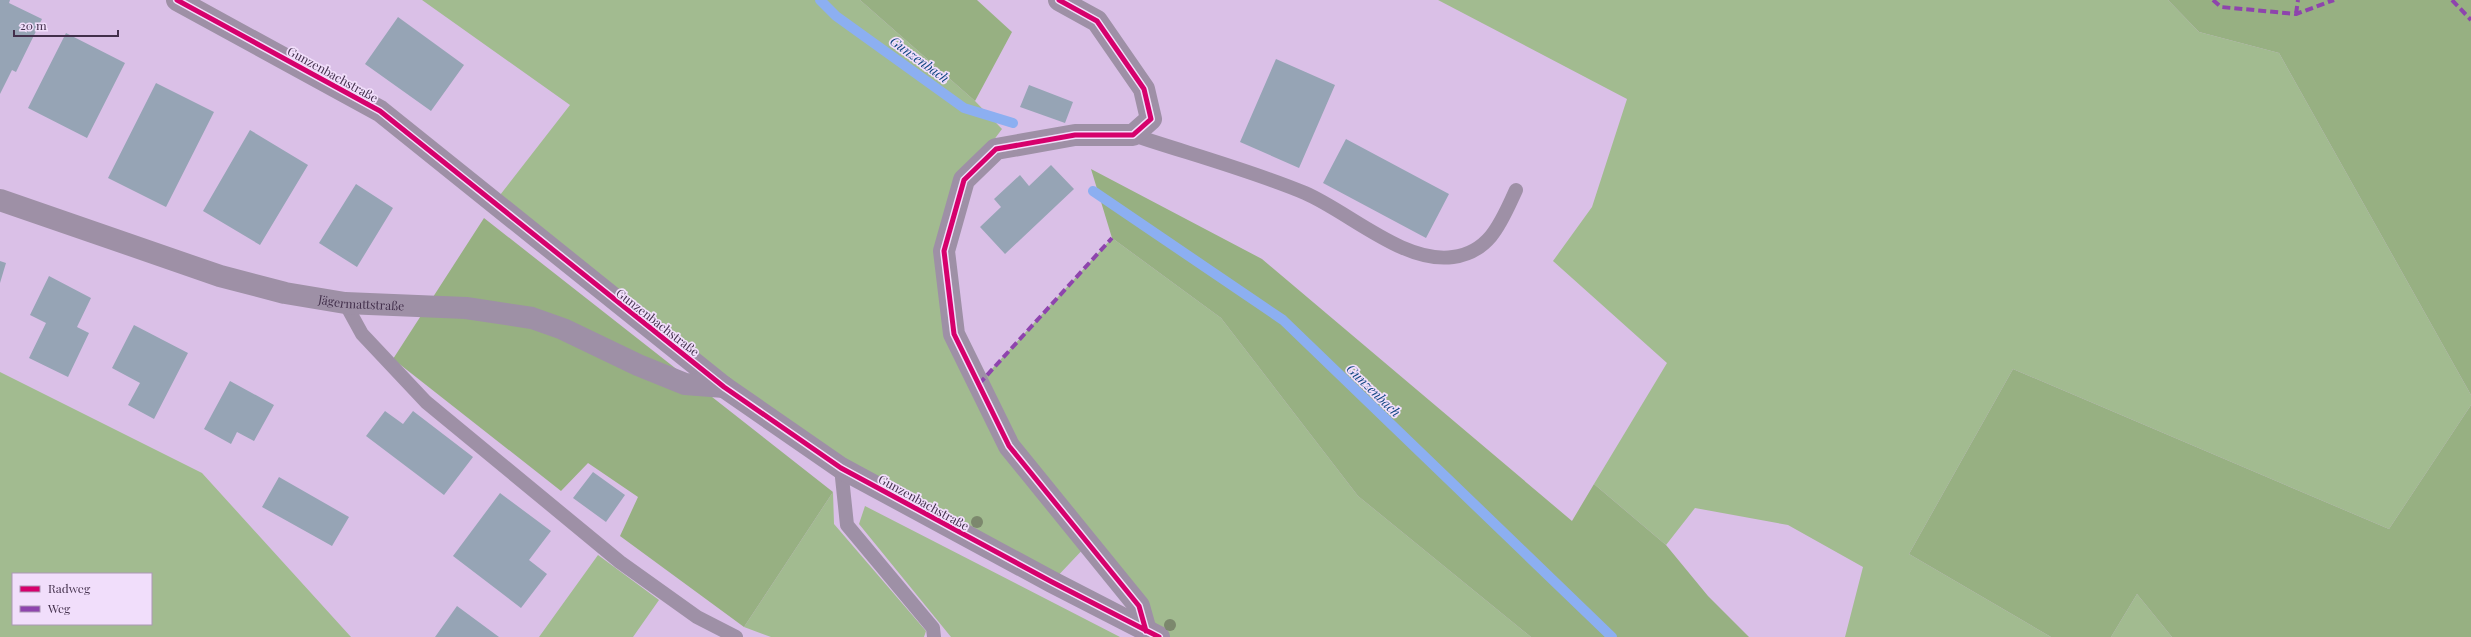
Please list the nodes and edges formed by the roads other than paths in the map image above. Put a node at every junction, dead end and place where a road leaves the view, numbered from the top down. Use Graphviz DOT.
graph roads {
  1 [pos="177,0"];
  2 [pos="1059,0"];
  3 [pos="1133,135"];
  4 [pos="1516,190"];
  5 [pos="0,200"];
  6 [pos="345,303"];
  7 [pos="724,387"];
  8 [pos="841,468"];
  9 [pos="1152,634"];
  10 [pos="736,637"];
  11 [pos="934,637"];
  1 -- 7 [label="street, Gunzenbachstraße"];
  2 -- 3 [label="street"];
  3 -- 4 [label="lane"];
  3 -- 9 [label="street, Gunzenbachstraße"];
  5 -- 6 [label="street, Jägermattstraße"];
  6 -- 7 [label="street, Jägermattstraße"];
  6 -- 10 [label="lane"];
  7 -- 8 [label="street, Gunzenbachstraße"];
  8 -- 9 [label="street, Gunzenbachstraße"];
  8 -- 11 [label="lane"];
}
